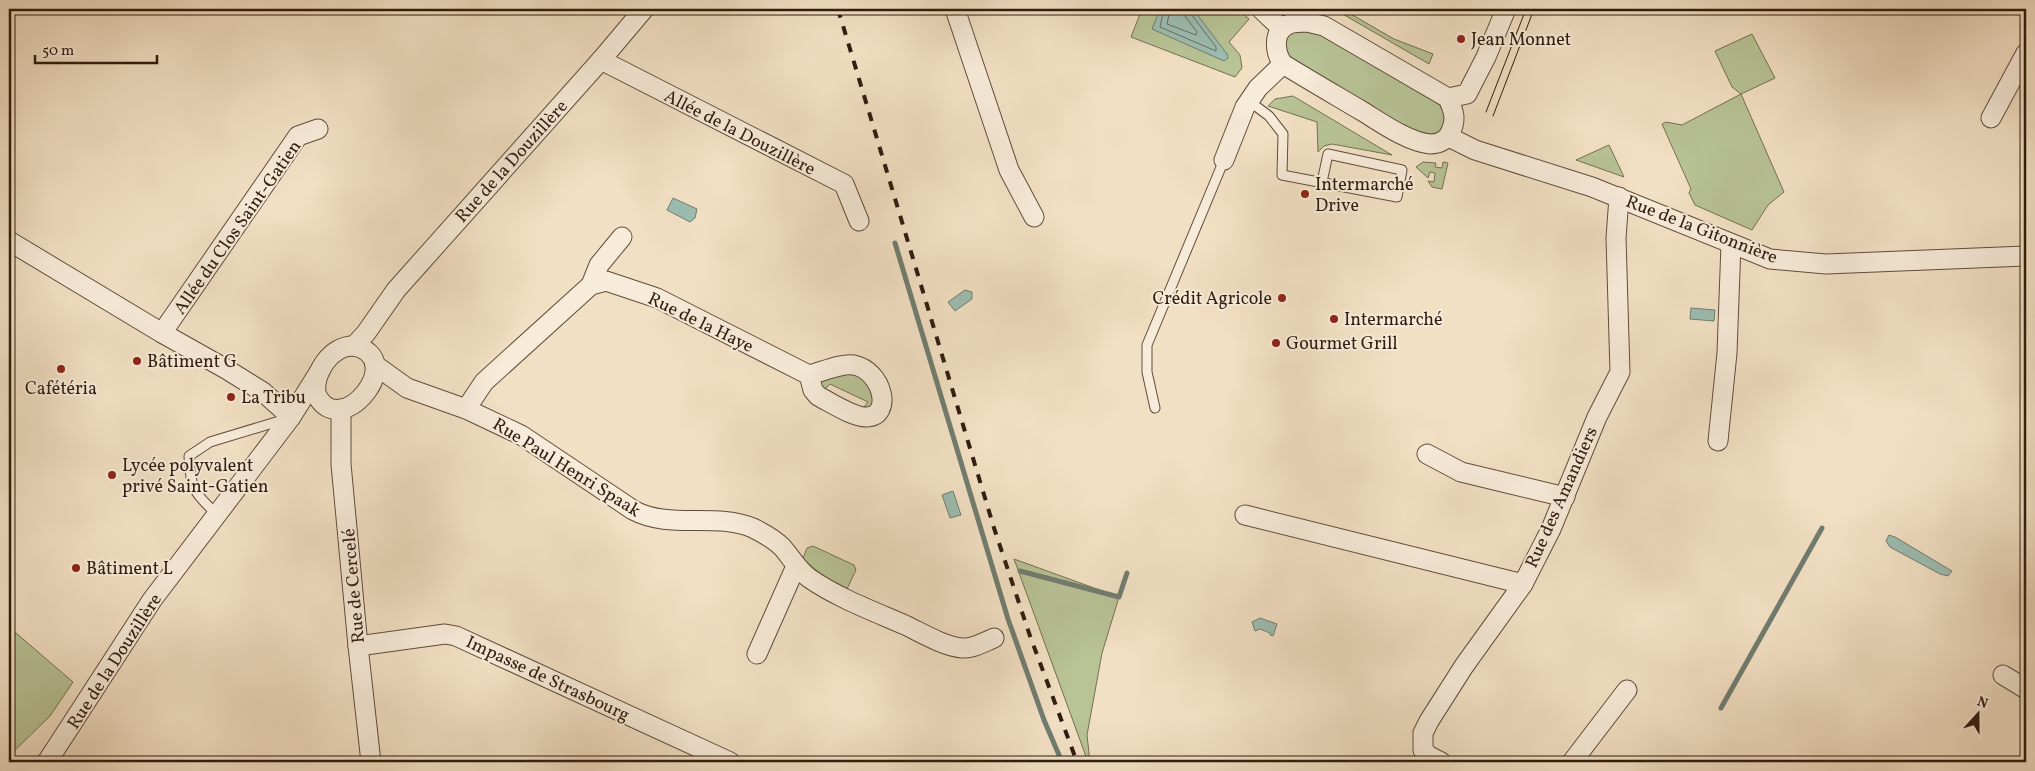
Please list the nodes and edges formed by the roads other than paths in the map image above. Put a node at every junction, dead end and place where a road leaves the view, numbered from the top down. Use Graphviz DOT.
graph roads {
  1 [pos="644,9"];
  2 [pos="955,9"];
  3 [pos="1261,9"];
  4 [pos="1506,9"];
  5 [pos="1281,28"];
  6 [pos="2026,53"];
  7 [pos="602,60"];
  8 [pos="1283,64"];
  9 [pos="1448,98"];
  10 [pos="1249,101"];
  11 [pos="1991,118"];
  12 [pos="318,129"];
  13 [pos="1448,137"];
  14 [pos="1224,160"];
  15 [pos="1322,182"];
  16 [pos="1619,197"];
  17 [pos="1034,217"];
  18 [pos="859,221"];
  19 [pos="622,237"];
  20 [pos="9,241"];
  21 [pos="1731,244"];
  22 [pos="2026,256"];
  23 [pos="591,285"];
  24 [pos="378,314"];
  25 [pos="162,333"];
  26 [pos="354,346"];
  27 [pos="374,362"];
  28 [pos="321,369"];
  29 [pos="809,375"];
  30 [pos="406,388"];
  31 [pos="368,389"];
  32 [pos="318,398"];
  33 [pos="466,408"];
  34 [pos="1155,408"];
  35 [pos="341,409"];
  36 [pos="291,417"];
  37 [pos="1718,441"];
  38 [pos="1427,454"];
  39 [pos="1565,497"];
  40 [pos="217,514"];
  41 [pos="1245,515"];
  42 [pos="796,566"];
  43 [pos="1523,584"];
  44 [pos="994,638"];
  45 [pos="358,646"];
  46 [pos="757,654"];
  47 [pos="2003,675"];
  48 [pos="2026,689"];
  49 [pos="1627,690"];
  50 [pos="707,757"];
  51 [pos="47,762"];
  52 [pos="371,762"];
  53 [pos="730,762"];
  54 [pos="1441,762"];
  55 [pos="1572,762"];
  1 -- 7 [label="street, Rue de la Douzillère"];
  2 -- 17 [label="street"];
  3 -- 5 [label="street"];
  4 -- 9 [label="street"];
  5 -- 8 [label="street"];
  5 -- 9 [label="street"];
  6 -- 11 [label="street"];
  7 -- 18 [label="street, Allée de la Douzillère"];
  7 -- 24 [label="street, Rue de la Douzillère"];
  8 -- 10 [label="street"];
  8 -- 13 [label="street"];
  9 -- 13 [label="street"];
  10 -- 14 [label="street"];
  10 -- 15 [label="lane"];
  12 -- 25 [label="street, Allée du Clos Saint-Gatien"];
  13 -- 16 [label="street, Rue de la Gitonnière"];
  14 -- 34 [label="lane"];
  15 -- 15 [label="lane"];
  16 -- 21 [label="street, Rue de la Gitonnière"];
  16 -- 39 [label="street, Rue des Amandiers"];
  19 -- 23 [label="street"];
  20 -- 25 [label="street"];
  21 -- 22 [label="street, Rue de la Gitonnière"];
  21 -- 37 [label="street"];
  23 -- 29 [label="street, Rue de la Haye"];
  23 -- 33 [label="street"];
  24 -- 26 [label="street, Rue de la Douzillère"];
  24 -- 27 [label="street"];
  25 -- 36 [label="street"];
  26 -- 27 [label="street"];
  26 -- 28 [label="street"];
  27 -- 30 [label="street, Rue Paul Henri Spaak"];
  27 -- 31 [label="street"];
  28 -- 32 [label="street"];
  28 -- 36 [label="street, Rue de la Douzillère"];
  30 -- 31 [label="street, Rue Paul Henri Spaak"];
  30 -- 33 [label="street, Rue Paul Henri Spaak"];
  31 -- 35 [label="street"];
  32 -- 35 [label="street"];
  32 -- 36 [label="street, Rue de la Douzillère"];
  33 -- 42 [label="street, Rue Paul Henri Spaak"];
  35 -- 45 [label="street, Rue de Cercelé"];
  36 -- 40 [label="street, Rue de la Douzillère"];
  36 -- 40 [label="lane"];
  38 -- 39 [label="street"];
  39 -- 43 [label="street, Rue des Amandiers"];
  40 -- 51 [label="street, Rue de la Douzillère"];
  41 -- 43 [label="street"];
  42 -- 44 [label="street, Rue Paul Henri Spaak"];
  42 -- 46 [label="street"];
  43 -- 54 [label="street, Rue des Amandiers"];
  45 -- 50 [label="street, Impasse de Strasbourg"];
  45 -- 52 [label="street, Rue de Cercelé"];
  47 -- 48 [label="street"];
  49 -- 55 [label="street"];
  50 -- 53 [label="street, Impasse de Strasbourg"];
}
